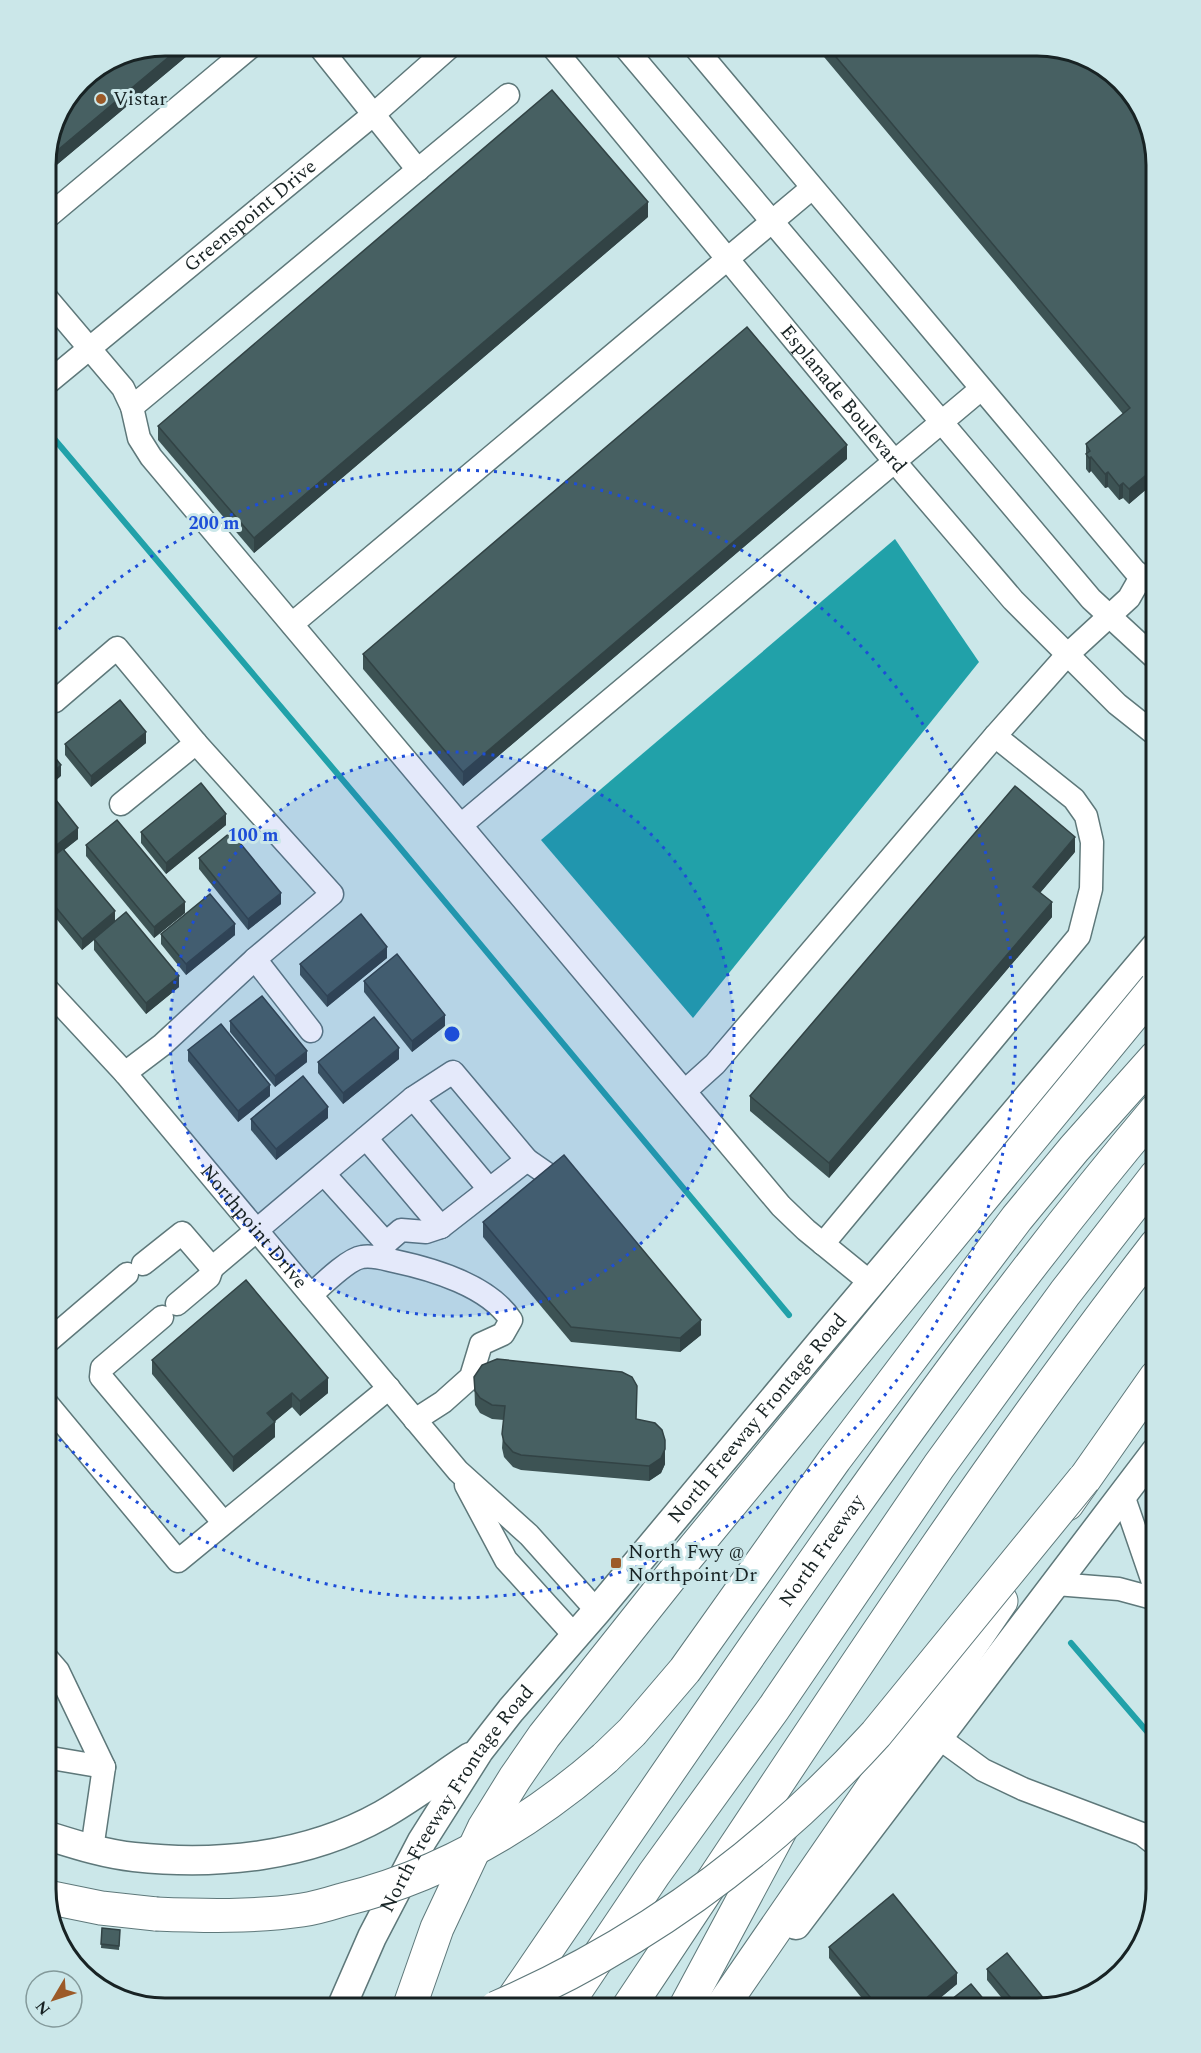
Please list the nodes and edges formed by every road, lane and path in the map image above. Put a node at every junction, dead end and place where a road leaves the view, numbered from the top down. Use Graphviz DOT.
graph roads {
  1 [pos="240,56"];
  2 [pos="327,56"];
  3 [pos="440,56"];
  4 [pos="560,56"];
  5 [pos="631,56"];
  6 [pos="702,56"];
  7 [pos="508,95"];
  8 [pos="374,114"];
  9 [pos="418,170"];
  10 [pos="812,188"];
  11 [pos="56,210"];
  12 [pos="771,223"];
  13 [pos="728,260"];
  14 [pos="56,309"];
  15 [pos="89,349"];
  16 [pos="56,377"];
  17 [pos="981,389"];
  18 [pos="132,407"];
  19 [pos="940,423"];
  20 [pos="895,462"];
  21 [pos="1146,576"];
  22 [pos="1146,582"];
  23 [pos="1110,617"];
  24 [pos="292,624"];
  25 [pos="1146,650"];
  26 [pos="1067,656"];
  27 [pos="56,700"];
  28 [pos="1146,727"];
  29 [pos="995,736"];
  30 [pos="196,743"];
  31 [pos="121,804"];
  32 [pos="461,825"];
  33 [pos="1146,958"];
  34 [pos="255,959"];
  35 [pos="56,999"];
  36 [pos="1146,999"];
  37 [pos="312,1030"];
  38 [pos="1146,1068"];
  39 [pos="125,1073"];
  40 [pos="685,1091"];
  41 [pos="413,1098"];
  42 [pos="1146,1122"];
  43 [pos="366,1138"];
  44 [pos="527,1160"];
  45 [pos="324,1174"];
  46 [pos="554,1178"];
  47 [pos="1146,1189"];
  48 [pos="489,1190"];
  49 [pos="441,1227"];
  50 [pos="256,1230"];
  51 [pos="823,1244"];
  52 [pos="384,1250"];
  53 [pos="1146,1258"];
  54 [pos="212,1268"];
  55 [pos="871,1283"];
  56 [pos="311,1295"];
  57 [pos="56,1335"];
  58 [pos="389,1388"];
  59 [pos="1146,1392"];
  60 [pos="56,1414"];
  61 [pos="415,1420"];
  62 [pos="1146,1464"];
  63 [pos="458,1471"];
  64 [pos="1084,1479"];
  65 [pos="1123,1495"];
  66 [pos="223,1522"];
  67 [pos="1146,1562"];
  68 [pos="922,1569"];
  69 [pos="1056,1584"];
  70 [pos="1146,1596"];
  71 [pos="597,1611"];
  72 [pos="575,1636"];
  73 [pos="56,1683"];
  74 [pos="939,1738"];
  75 [pos="479,1751"];
  76 [pos="56,1759"];
  77 [pos="104,1767"];
  78 [pos="1146,1837"];
  79 [pos="56,1838"];
  80 [pos="92,1849"];
  81 [pos="603,1867"];
  82 [pos="56,1899"];
  83 [pos="346,1997"];
  84 [pos="413,1997"];
  85 [pos="496,1997"];
  86 [pos="514,1997"];
  87 [pos="518,1997"];
  88 [pos="571,1997"];
  89 [pos="635,1998"];
  90 [pos="690,1998"];
  91 [pos="728,1998"];
  92 [pos="745,1998"];
  1 -- 11 [label="street"];
  2 -- 8 [label="street"];
  3 -- 8 [label="street, Greenspoint Drive"];
  4 -- 13 [label="street, Esplanade Boulevard"];
  5 -- 12 [label="street"];
  6 -- 10 [label="street"];
  7 -- 9 [label="street"];
  8 -- 9 [label="street"];
  8 -- 15 [label="street, Greenspoint Drive"];
  9 -- 18 [label="street"];
  10 -- 12 [label="street"];
  10 -- 17 [label="street"];
  12 -- 13 [label="street"];
  12 -- 19 [label="street"];
  13 -- 20 [label="street, Esplanade Boulevard"];
  13 -- 24 [label="street"];
  14 -- 15 [label="street"];
  15 -- 16 [label="street, Greenspoint Drive"];
  15 -- 18 [label="street"];
  17 -- 19 [label="street"];
  17 -- 21 [label="street"];
  18 -- 24 [label="street"];
  19 -- 20 [label="street"];
  19 -- 23 [label="street"];
  20 -- 26 [label="street, Esplanade Boulevard"];
  20 -- 32 [label="street"];
  22 -- 23 [label="street"];
  23 -- 25 [label="street"];
  23 -- 26 [label="street"];
  24 -- 32 [label="street"];
  26 -- 28 [label="street, Esplanade Boulevard"];
  26 -- 29 [label="street"];
  27 -- 30 [label="street"];
  29 -- 40 [label="street"];
  29 -- 51 [label="street"];
  30 -- 31 [label="street"];
  30 -- 34 [label="street"];
  32 -- 40 [label="street"];
  33 -- 55 [label="main road, North Freeway Frontage Road"];
  34 -- 37 [label="street"];
  34 -- 39 [label="street"];
  35 -- 39 [label="street, Northpoint Drive"];
  36 -- 84 [label="highway, bridge"];
  38 -- 82 [label="highway, bridge"];
  39 -- 50 [label="street, Northpoint Drive"];
  40 -- 51 [label="street"];
  41 -- 43 [label="street"];
  41 -- 44 [label="street"];
  41 -- 48 [label="street"];
  42 -- 81 [label="highway, North Freeway"];
  43 -- 45 [label="street"];
  43 -- 49 [label="street"];
  44 -- 46 [label="street"];
  44 -- 48 [label="street"];
  45 -- 50 [label="street"];
  45 -- 52 [label="street"];
  47 -- 88 [label="highway"];
  48 -- 49 [label="street"];
  49 -- 52 [label="street"];
  50 -- 54 [label="street"];
  50 -- 56 [label="street, Northpoint Drive"];
  51 -- 55 [label="street"];
  52 -- 56 [label="street"];
  52 -- 61 [label="street"];
  53 -- 68 [label="highway"];
  54 -- 57 [label="street"];
  54 -- 66 [label="street"];
  55 -- 71 [label="main road, North Freeway Frontage Road"];
  56 -- 58 [label="street, Northpoint Drive"];
  58 -- 61 [label="street, Northpoint Drive"];
  58 -- 66 [label="street"];
  59 -- 64 [label="highway"];
  60 -- 66 [label="street"];
  61 -- 63 [label="street, Northpoint Drive"];
  62 -- 65 [label="main road"];
  63 -- 71 [label="street, Northpoint Drive"];
  63 -- 72 [label="street, Northpoint Drive"];
  64 -- 87 [label="highway, bridge"];
  64 -- 91 [label="highway, bridge"];
  65 -- 67 [label="street"];
  65 -- 69 [label="main road"];
  68 -- 89 [label="highway"];
  68 -- 90 [label="highway"];
  69 -- 70 [label="street"];
  69 -- 74 [label="main road"];
  71 -- 72 [label="main road, North Freeway Frontage Road"];
  72 -- 75 [label="main road, North Freeway Frontage Road"];
  73 -- 77 [label="street"];
  74 -- 78 [label="street"];
  74 -- 92 [label="main road"];
  75 -- 80 [label="main road"];
  75 -- 83 [label="main road, North Freeway Frontage Road"];
  76 -- 77 [label="street"];
  77 -- 80 [label="street"];
  79 -- 80 [label="main road"];
  81 -- 85 [label="highway"];
  81 -- 86 [label="highway, North Freeway"];
}
